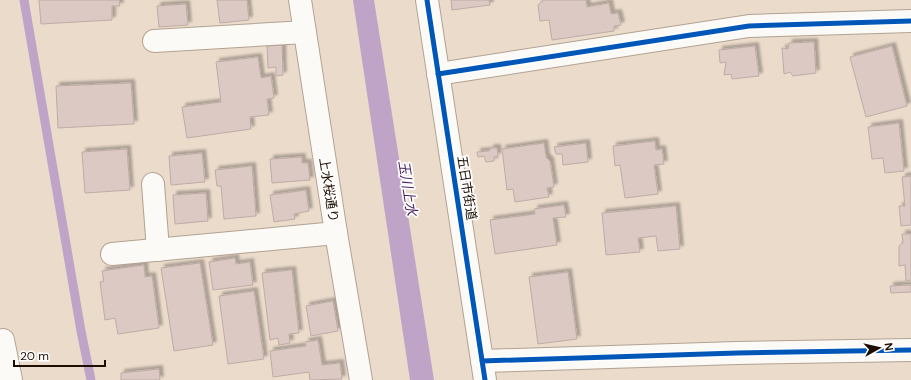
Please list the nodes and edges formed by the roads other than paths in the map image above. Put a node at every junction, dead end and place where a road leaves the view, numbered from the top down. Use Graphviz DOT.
graph roads {
  1 [pos="300,0"];
  2 [pos="427,0"];
  3 [pos="911,21"];
  4 [pos="305,32"];
  5 [pos="154,41"];
  6 [pos="438,74"];
  7 [pos="153,184"];
  8 [pos="336,234"];
  9 [pos="158,250"];
  10 [pos="112,254"];
  11 [pos="3,340"];
  12 [pos="911,350"];
  13 [pos="483,371"];
  14 [pos="11,380"];
  15 [pos="361,380"];
  1 -- 4 [label="street, 上水桜通り"];
  2 -- 6 [label="street, 五日市街道"];
  3 -- 6 [label="street"];
  4 -- 5 [label="street"];
  4 -- 8 [label="street, 上水桜通り"];
  6 -- 13 [label="street, 五日市街道"];
  7 -- 9 [label="street"];
  8 -- 9 [label="street"];
  8 -- 15 [label="street, 上水桜通り"];
  9 -- 10 [label="street"];
  11 -- 14 [label="street"];
  12 -- 13 [label="street"];
}
